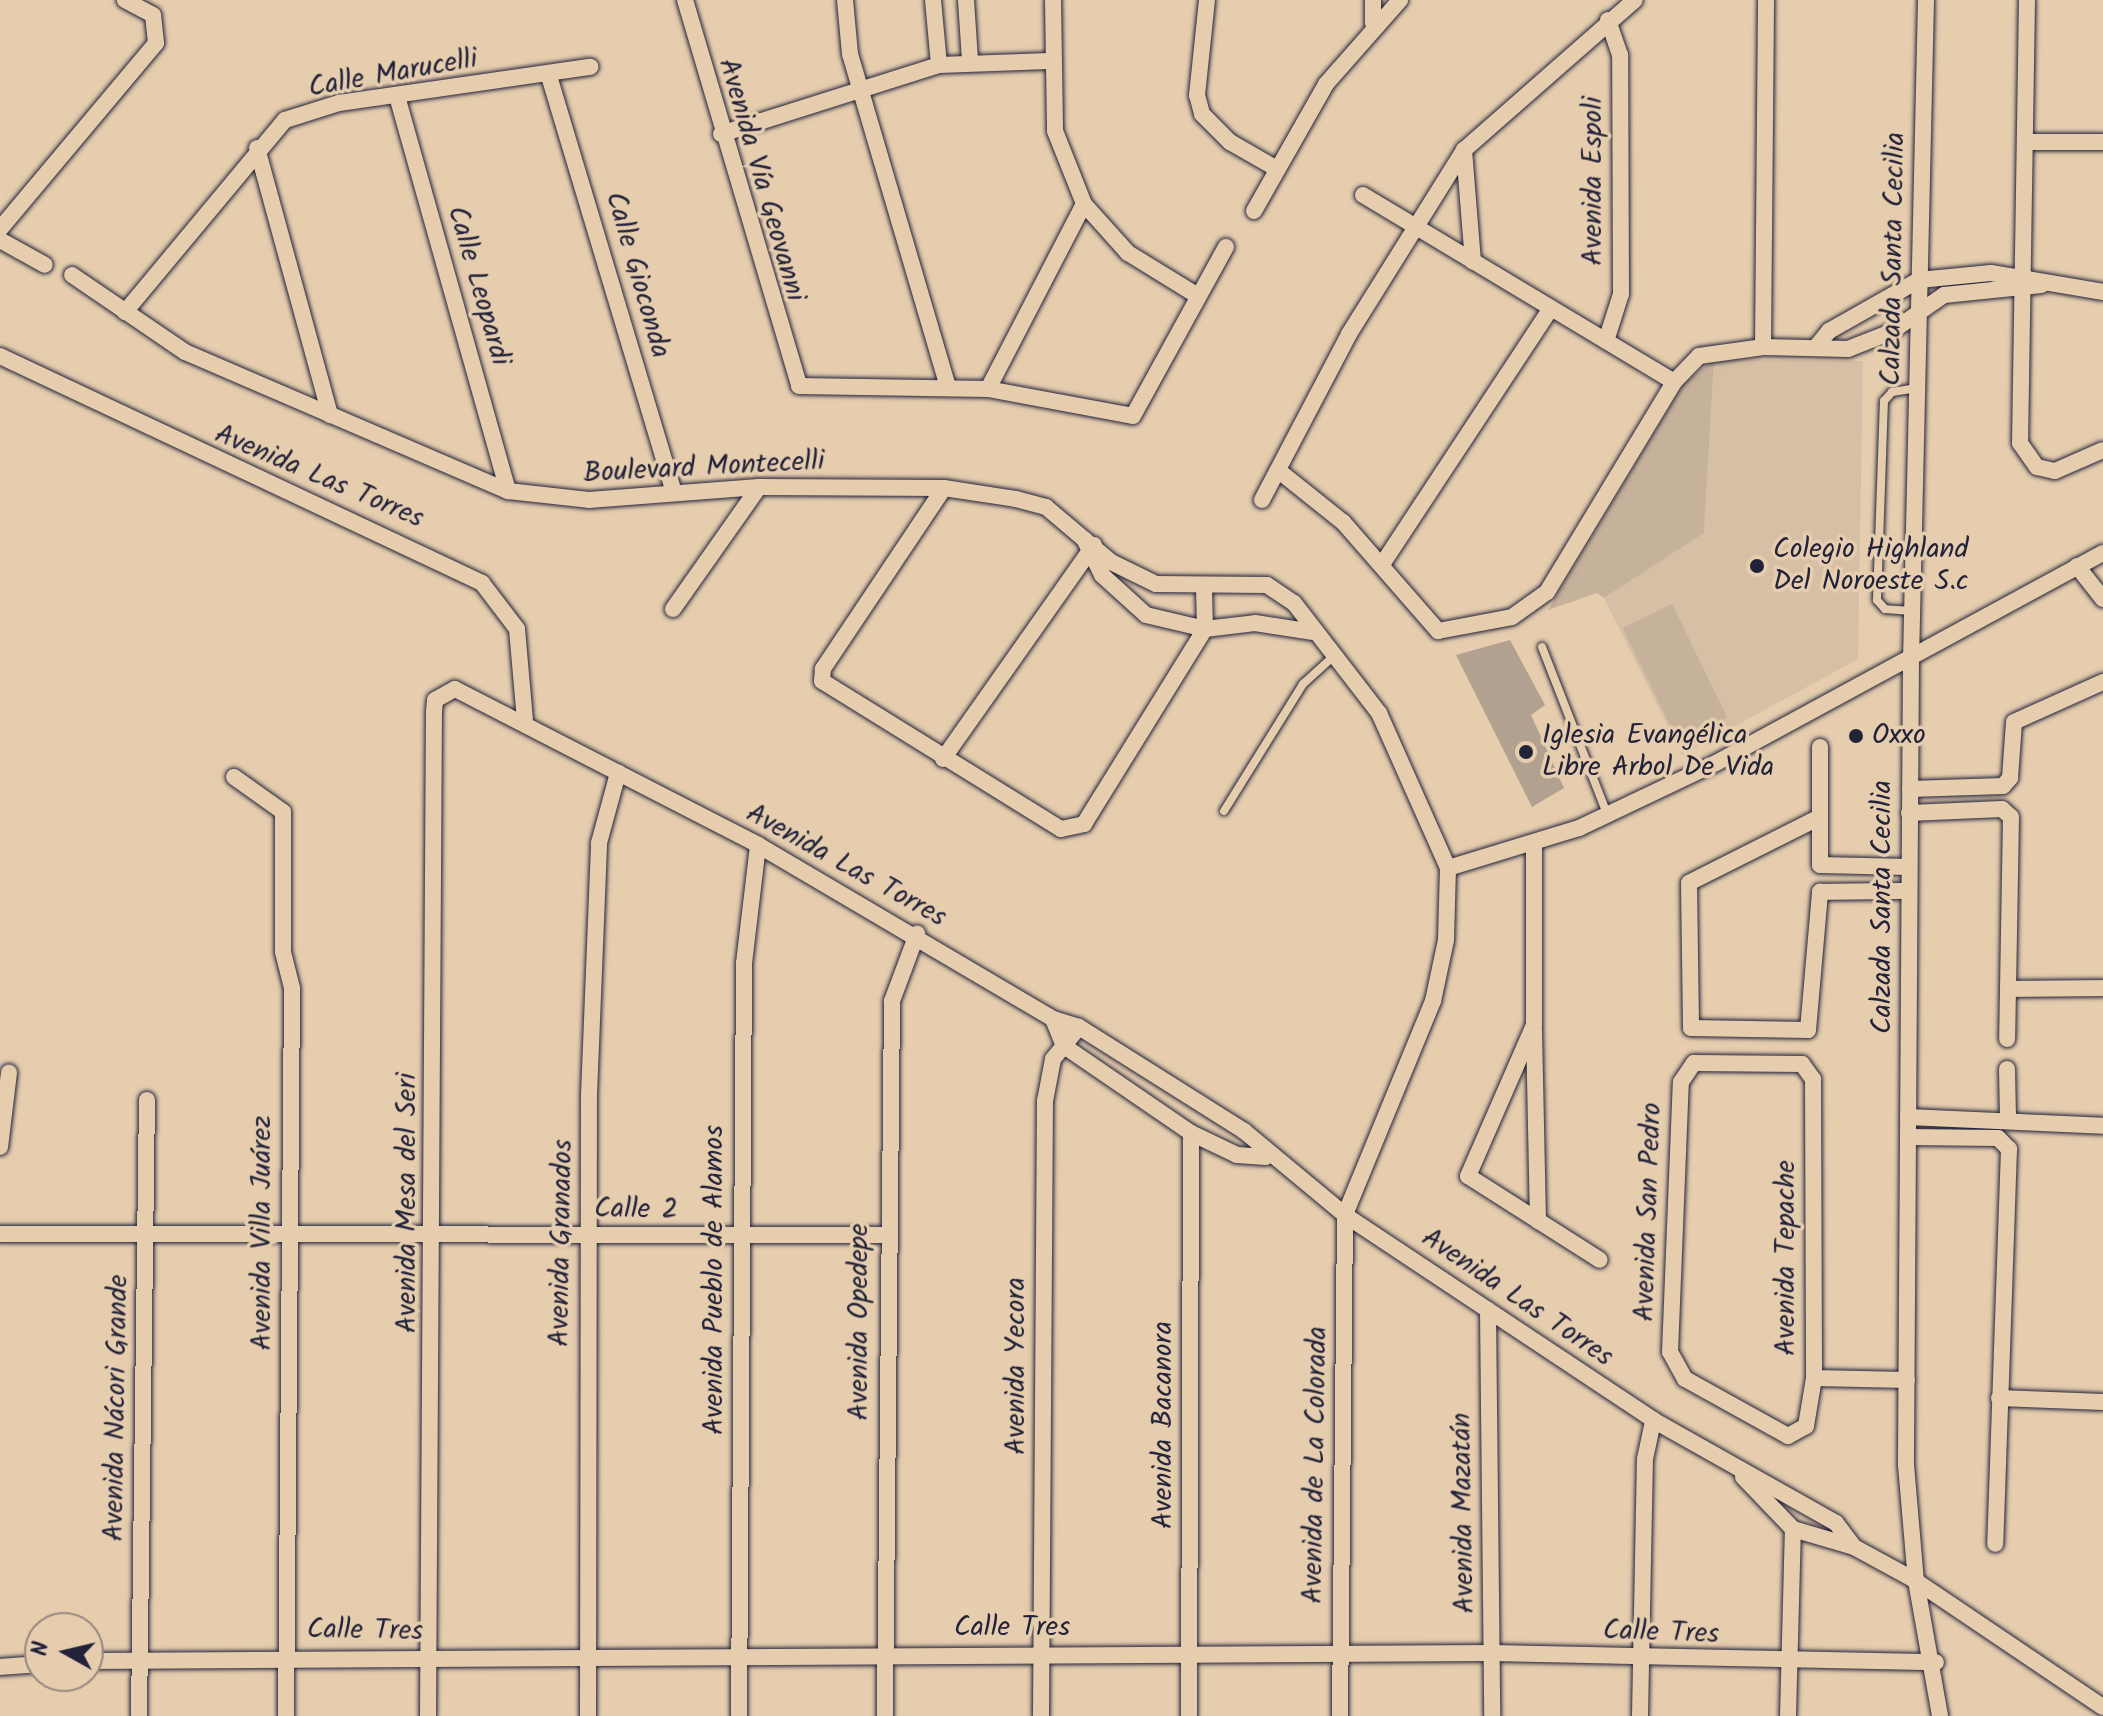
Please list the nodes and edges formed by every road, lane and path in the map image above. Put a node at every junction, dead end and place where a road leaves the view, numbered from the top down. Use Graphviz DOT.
graph roads {
  1 [pos="125,0"];
  2 [pos="685,0"];
  3 [pos="845,0"];
  4 [pos="933,0"];
  5 [pos="966,0"];
  6 [pos="1053,0"];
  7 [pos="1207,0"];
  8 [pos="1373,0"];
  9 [pos="1400,0"];
  10 [pos="1635,0"];
  11 [pos="1766,0"];
  12 [pos="1926,0"];
  13 [pos="2027,0"];
  14 [pos="1608,20"];
  15 [pos="1373,23"];
  16 [pos="970,60"];
  17 [pos="1049,61"];
  18 [pos="939,65"];
  19 [pos="590,67"];
  20 [pos="549,76"];
  21 [pos="861,90"];
  22 [pos="397,96"];
  23 [pos="721,134"];
  24 [pos="2028,142"];
  25 [pos="2103,142"];
  26 [pos="257,148"];
  27 [pos="1464,150"];
  28 [pos="1277,169"];
  29 [pos="1363,195"];
  30 [pos="1084,204"];
  31 [pos="1254,211"];
  32 [pos="1416,227"];
  33 [pos="0,229"];
  34 [pos="0,240"];
  35 [pos="1226,247"];
  36 [pos="1473,262"];
  37 [pos="45,265"];
  38 [pos="72,275"];
  39 [pos="1919,280"];
  40 [pos="2024,284"];
  41 [pos="2103,292"];
  42 [pos="1198,296"];
  43 [pos="1551,308"];
  44 [pos="1919,309"];
  45 [pos="125,312"];
  46 [pos="1606,341"];
  47 [pos="1763,347"];
  48 [pos="1816,347"];
  49 [pos="0,356"];
  50 [pos="1674,382"];
  51 [pos="948,386"];
  52 [pos="1917,388"];
  53 [pos="988,389"];
  54 [pos="330,415"];
  55 [pos="2103,450"];
  56 [pos="1279,471"];
  57 [pos="759,487"];
  58 [pos="944,488"];
  59 [pos="673,490"];
  60 [pos="508,491"];
  61 [pos="1262,500"];
  62 [pos="1089,545"];
  63 [pos="2103,553"];
  64 [pos="1383,563"];
  65 [pos="2077,566"];
  66 [pos="1204,589"];
  67 [pos="2103,599"];
  68 [pos="673,609"];
  69 [pos="1912,611"];
  70 [pos="1205,629"];
  71 [pos="1313,632"];
  72 [pos="1542,647"];
  73 [pos="1334,656"];
  74 [pos="1911,660"];
  75 [pos="2103,682"];
  76 [pos="443,693"];
  77 [pos="525,720"];
  78 [pos="1820,747"];
  79 [pos="943,759"];
  80 [pos="618,773"];
  81 [pos="234,777"];
  82 [pos="1910,789"];
  83 [pos="1224,811"];
  84 [pos="1909,813"];
  85 [pos="1608,814"];
  86 [pos="1818,818"];
  87 [pos="758,845"];
  88 [pos="1534,846"];
  89 [pos="1909,867"];
  90 [pos="1448,868"];
  91 [pos="1908,891"];
  92 [pos="917,934"];
  93 [pos="2103,988"];
  94 [pos="2011,989"];
  95 [pos="1053,1019"];
  96 [pos="1534,1025"];
  97 [pos="1079,1027"];
  98 [pos="2007,1039"];
  99 [pos="1064,1046"];
  100 [pos="2007,1069"];
  101 [pos="1685,1070"];
  102 [pos="9,1073"];
  103 [pos="147,1100"];
  104 [pos="1908,1117"];
  105 [pos="2008,1118"];
  106 [pos="2103,1126"];
  107 [pos="1191,1133"];
  108 [pos="1908,1137"];
  109 [pos="0,1147"];
  110 [pos="1266,1157"];
  111 [pos="1345,1215"];
  112 [pos="1538,1221"];
  113 [pos="0,1234"];
  114 [pos="435,1234"];
  115 [pos="887,1235"];
  116 [pos="585,1236"];
  117 [pos="144,1237"];
  118 [pos="290,1237"];
  119 [pos="741,1237"];
  120 [pos="1600,1260"];
  121 [pos="1488,1310"];
  122 [pos="1814,1378"];
  123 [pos="1907,1380"];
  124 [pos="1999,1398"];
  125 [pos="2103,1402"];
  126 [pos="1653,1420"];
  127 [pos="1788,1436"];
  128 [pos="1743,1477"];
  129 [pos="1793,1529"];
  130 [pos="1995,1544"];
  131 [pos="1854,1547"];
  132 [pos="1916,1581"];
  133 [pos="1492,1653"];
  134 [pos="884,1654"];
  135 [pos="1042,1654"];
  136 [pos="589,1655"];
  137 [pos="1189,1655"];
  138 [pos="1341,1655"];
  139 [pos="286,1656"];
  140 [pos="739,1657"];
  141 [pos="140,1658"];
  142 [pos="427,1658"];
  143 [pos="1640,1659"];
  144 [pos="104,1660"];
  145 [pos="1936,1662"];
  146 [pos="1788,1664"];
  147 [pos="24,1665"];
  148 [pos="0,1667"];
  149 [pos="2095,1708"];
  150 [pos="139,1716"];
  151 [pos="286,1716"];
  152 [pos="428,1716"];
  153 [pos="588,1716"];
  154 [pos="739,1716"];
  155 [pos="885,1716"];
  156 [pos="1041,1716"];
  157 [pos="1189,1716"];
  158 [pos="1340,1716"];
  159 [pos="1492,1716"];
  160 [pos="1640,1716"];
  161 [pos="1788,1716"];
  162 [pos="1940,1716"];
  1 -- 33 [label="street"];
  2 -- 23 [label="street, Avenida Vía Geovanni"];
  3 -- 21 [label="street"];
  4 -- 18 [label="street"];
  5 -- 16 [label="street"];
  6 -- 17 [label="street"];
  7 -- 28 [label="street"];
  8 -- 15 [label="street"];
  9 -- 15 [label="street"];
  10 -- 14 [label="street"];
  11 -- 47 [label="street"];
  12 -- 39 [label="street, Calzada Santa Cecilia"];
  13 -- 24 [label="street"];
  14 -- 27 [label="street"];
  14 -- 46 [label="street, Avenida Espoli"];
  15 -- 28 [label="street"];
  16 -- 17 [label="street"];
  16 -- 18 [label="street"];
  17 -- 30 [label="street"];
  18 -- 21 [label="street"];
  19 -- 20 [label="street, Calle Marucelli"];
  20 -- 22 [label="street, Calle Marucelli"];
  20 -- 59 [label="street, Calle Gioconda"];
  21 -- 23 [label="street"];
  21 -- 51 [label="street"];
  22 -- 26 [label="street, Calle Marucelli"];
  22 -- 60 [label="street, Calle Leopardi"];
  23 -- 51 [label="street, Avenida Vía Geovanni"];
  24 -- 25 [label="street"];
  24 -- 40 [label="street"];
  26 -- 45 [label="street, Calle Marucelli"];
  26 -- 54 [label="street"];
  27 -- 32 [label="street"];
  27 -- 36 [label="street"];
  28 -- 31 [label="street"];
  29 -- 32 [label="street"];
  30 -- 42 [label="street"];
  30 -- 53 [label="street"];
  32 -- 36 [label="street"];
  32 -- 56 [label="street"];
  34 -- 37 [label="street"];
  35 -- 42 [label="street"];
  36 -- 43 [label="street"];
  38 -- 45 [label="street, Boulevard Montecelli"];
  39 -- 40 [label="street"];
  39 -- 44 [label="street, Calzada Santa Cecilia"];
  39 -- 48 [label="street"];
  40 -- 41 [label="street"];
  40 -- 44 [label="street"];
  40 -- 55 [label="street"];
  42 -- 53 [label="street"];
  43 -- 46 [label="street"];
  43 -- 64 [label="street"];
  44 -- 48 [label="street"];
  44 -- 52 [label="street, Calzada Santa Cecilia"];
  45 -- 54 [label="street, Boulevard Montecelli"];
  46 -- 50 [label="street"];
  47 -- 48 [label="street"];
  47 -- 50 [label="street"];
  49 -- 77 [label="street, Avenida Las Torres"];
  50 -- 64 [label="street"];
  51 -- 53 [label="street"];
  52 -- 69 [label="street, Calzada Santa Cecilia"];
  52 -- 69 [label="lane"];
  54 -- 60 [label="street, Boulevard Montecelli"];
  56 -- 61 [label="street"];
  56 -- 64 [label="street"];
  57 -- 58 [label="street, Boulevard Montecelli"];
  57 -- 59 [label="street, Boulevard Montecelli"];
  57 -- 68 [label="street"];
  58 -- 62 [label="street, Boulevard Montecelli"];
  58 -- 79 [label="street"];
  59 -- 60 [label="street, Boulevard Montecelli"];
  62 -- 66 [label="street, Boulevard Montecelli"];
  62 -- 70 [label="street, Boulevard Montecelli"];
  62 -- 79 [label="street"];
  63 -- 65 [label="street"];
  65 -- 67 [label="street"];
  65 -- 74 [label="street"];
  66 -- 70 [label="street"];
  66 -- 71 [label="street, Boulevard Montecelli"];
  69 -- 74 [label="street, Calzada Santa Cecilia"];
  70 -- 71 [label="street, Boulevard Montecelli"];
  70 -- 79 [label="street"];
  71 -- 73 [label="street, Boulevard Montecelli"];
  72 -- 85 [label="lane"];
  73 -- 83 [label="lane"];
  73 -- 90 [label="street, Boulevard Montecelli"];
  74 -- 82 [label="street, Calzada Santa Cecilia"];
  74 -- 85 [label="street"];
  75 -- 82 [label="street"];
  76 -- 77 [label="street, Avenida Las Torres"];
  76 -- 114 [label="street, Avenida Mesa del Seri"];
  77 -- 80 [label="street, Avenida Las Torres"];
  78 -- 86 [label="street"];
  80 -- 87 [label="street, Avenida Las Torres"];
  80 -- 116 [label="street, Avenida Granados"];
  81 -- 118 [label="street, Avenida Villa Juárez"];
  82 -- 84 [label="street, Calzada Santa Cecilia"];
  84 -- 89 [label="street, Calzada Santa Cecilia"];
  84 -- 94 [label="street"];
  85 -- 88 [label="street"];
  86 -- 89 [label="street"];
  86 -- 91 [label="street"];
  87 -- 92 [label="street, Avenida Las Torres"];
  87 -- 119 [label="street, Avenida Pueblo de Alamos"];
  88 -- 90 [label="street"];
  88 -- 96 [label="street"];
  89 -- 91 [label="street, Calzada Santa Cecilia"];
  90 -- 111 [label="street"];
  91 -- 104 [label="street, Calzada Santa Cecilia"];
  92 -- 95 [label="street, Avenida Las Torres"];
  92 -- 115 [label="street, Avenida Opedepe"];
  93 -- 94 [label="street"];
  94 -- 98 [label="street"];
  95 -- 97 [label="street, Avenida Las Torres"];
  95 -- 99 [label="street"];
  96 -- 112 [label="street"];
  96 -- 112 [label="street"];
  97 -- 99 [label="street, Avenida Yecora"];
  97 -- 110 [label="street, Avenida Las Torres"];
  99 -- 107 [label="street, Avenida Las Torres"];
  99 -- 135 [label="street, Avenida Yecora"];
  100 -- 105 [label="street"];
  101 -- 122 [label="street, Avenida Tepache"];
  101 -- 127 [label="street, Avenida San Pedro"];
  102 -- 109 [label="street"];
  103 -- 117 [label="street, Avenida Nácori Grande"];
  104 -- 105 [label="street"];
  104 -- 108 [label="street, Calzada Santa Cecilia"];
  105 -- 106 [label="street"];
  107 -- 110 [label="street, Avenida Las Torres"];
  107 -- 137 [label="street, Avenida Bacanora"];
  108 -- 123 [label="street, Calzada Santa Cecilia"];
  108 -- 124 [label="street"];
  110 -- 111 [label="street, Avenida Las Torres"];
  111 -- 121 [label="street, Avenida Las Torres"];
  111 -- 138 [label="street, Avenida de La Colorada"];
  112 -- 120 [label="street"];
  113 -- 117 [label="street, Calle 2"];
  114 -- 116 [label="street, Calle 2"];
  114 -- 118 [label="street, Calle 2"];
  114 -- 142 [label="street, Avenida Mesa del Seri"];
  115 -- 119 [label="street, Calle 2"];
  115 -- 134 [label="street, Avenida Opedepe"];
  116 -- 119 [label="street, Calle 2"];
  116 -- 136 [label="street, Avenida Granados"];
  117 -- 118 [label="street, Calle 2"];
  117 -- 141 [label="street, Avenida Nácori Grande"];
  118 -- 139 [label="street, Avenida Villa Juárez"];
  119 -- 140 [label="street, Avenida Pueblo de Alamos"];
  121 -- 126 [label="street, Avenida Las Torres"];
  121 -- 133 [label="street, Avenida Mazatán"];
  122 -- 123 [label="street"];
  122 -- 127 [label="street, Avenida Tepache"];
  123 -- 132 [label="street, Calzada Santa Cecilia"];
  124 -- 125 [label="street"];
  124 -- 130 [label="street"];
  126 -- 128 [label="street, Avenida Las Torres"];
  126 -- 143 [label="street"];
  128 -- 129 [label="street, Avenida Las Torres"];
  128 -- 131 [label="street, Avenida Las Torres"];
  129 -- 131 [label="street, Avenida Las Torres"];
  129 -- 146 [label="street"];
  131 -- 132 [label="street, Avenida Las Torres"];
  132 -- 145 [label="street, Calzada Santa Cecilia"];
  132 -- 149 [label="street, Avenida Las Torres"];
  133 -- 138 [label="street, Calle Tres"];
  133 -- 143 [label="street, Calle Tres"];
  133 -- 159 [label="street, Avenida Mazatán"];
  134 -- 135 [label="street, Calle Tres"];
  134 -- 140 [label="street, Calle Tres"];
  134 -- 155 [label="street, Avenida Opedepe"];
  135 -- 137 [label="street, Calle Tres"];
  135 -- 156 [label="street, Avenida Yecora"];
  136 -- 140 [label="street, Calle Tres"];
  136 -- 142 [label="street, Calle Tres"];
  136 -- 153 [label="street, Avenida Granados"];
  137 -- 138 [label="street, Calle Tres"];
  137 -- 157 [label="street, Avenida Bacanora"];
  138 -- 158 [label="street, Avenida de La Colorada"];
  139 -- 141 [label="street, Calle Tres"];
  139 -- 142 [label="street, Calle Tres"];
  139 -- 151 [label="street, Avenida Villa Juárez"];
  140 -- 154 [label="street, Avenida Pueblo de Alamos"];
  141 -- 144 [label="street, Calle Tres"];
  141 -- 150 [label="street, Avenida Nácori Grande"];
  142 -- 152 [label="street, Avenida Mesa del Seri"];
  143 -- 146 [label="street, Calle Tres"];
  143 -- 160 [label="street"];
  145 -- 146 [label="street, Calle Tres"];
  145 -- 162 [label="street, Calzada Santa Cecilia"];
  146 -- 161 [label="street"];
  147 -- 148 [label="street"];
}
